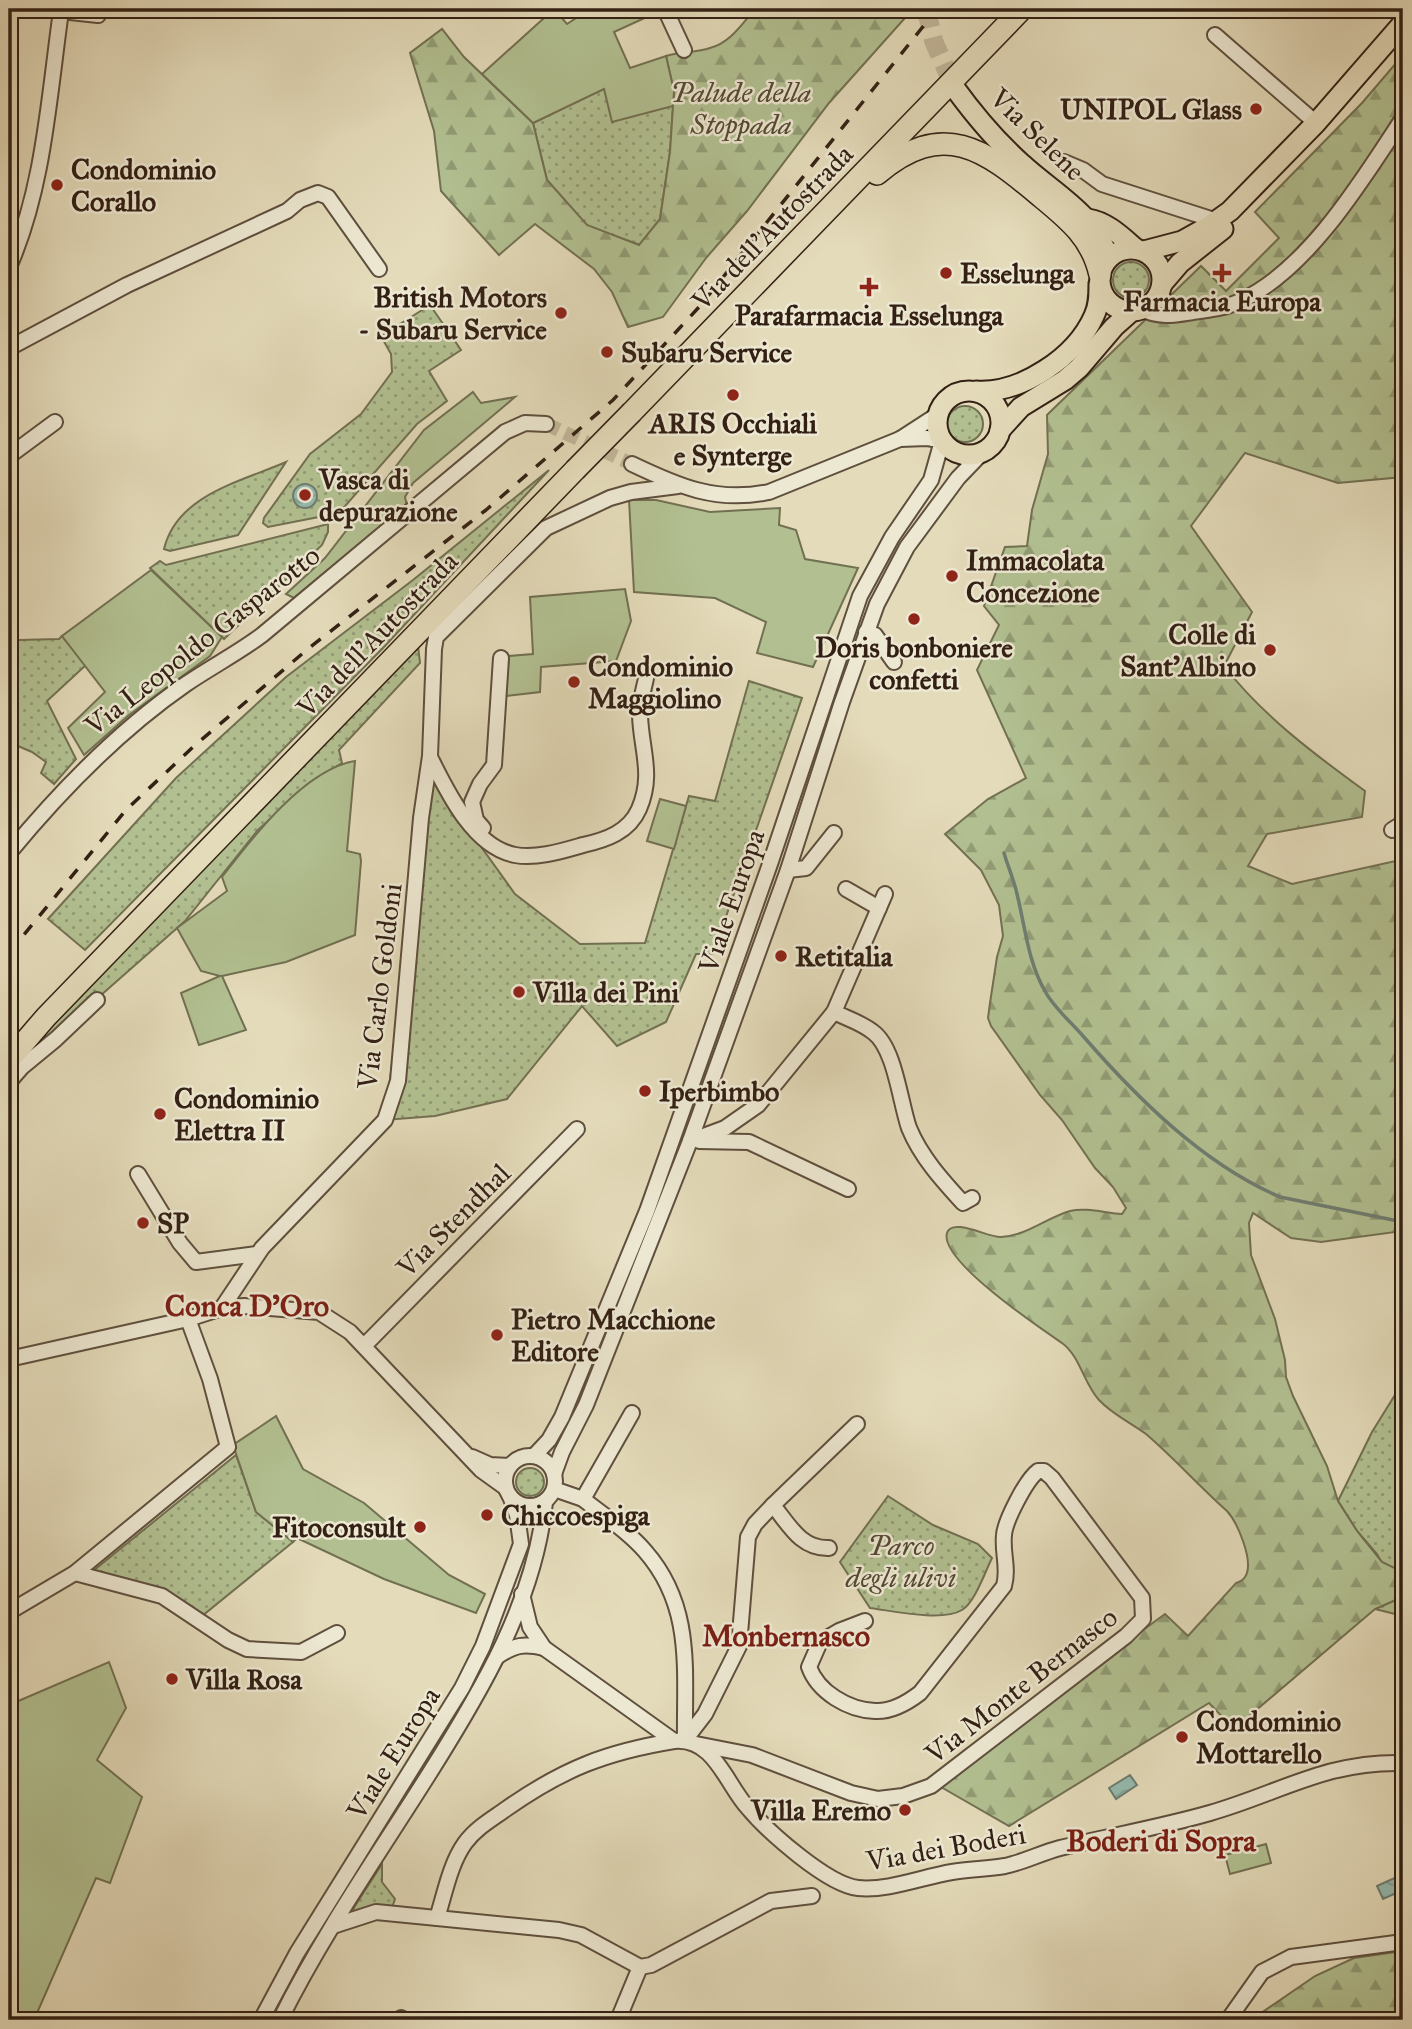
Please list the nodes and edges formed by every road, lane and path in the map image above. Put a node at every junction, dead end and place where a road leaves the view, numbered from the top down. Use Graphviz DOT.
graph roads {
  1 [pos="42,9"];
  2 [pos="101,9"];
  3 [pos="665,9"];
  4 [pos="1022,9"];
  5 [pos="61,11"];
  6 [pos="1403,23"];
  7 [pos="1215,35"];
  8 [pos="684,50"];
  9 [pos="954,87"];
  10 [pos="1403,118"];
  11 [pos="1315,123"];
  12 [pos="1063,162"];
  13 [pos="1189,211"];
  14 [pos="1087,219"];
  15 [pos="1217,222"];
  16 [pos="1198,233"];
  17 [pos="1140,250"];
  18 [pos="9,267"];
  19 [pos="380,269"];
  20 [pos="769,271"];
  21 [pos="1102,272"];
  22 [pos="1160,288"];
  23 [pos="1137,310"];
  24 [pos="1184,313"];
  25 [pos="9,348"];
  26 [pos="976,391"];
  27 [pos="937,415"];
  28 [pos="55,422"];
  29 [pos="546,424"];
  30 [pos="1000,430"];
  31 [pos="900,439"];
  32 [pos="942,441"];
  33 [pos="983,452"];
  34 [pos="9,456"];
  35 [pos="632,464"];
  36 [pos="678,486"];
  37 [pos="866,632"];
  38 [pos="501,657"];
  39 [pos="894,662"];
  40 [pos="647,673"];
  41 [pos="430,756"];
  42 [pos="834,833"];
  43 [pos="503,850"];
  44 [pos="9,853"];
  45 [pos="788,870"];
  46 [pos="846,890"];
  47 [pos="97,1000"];
  48 [pos="834,1012"];
  49 [pos="9,1060"];
  50 [pos="9,1082"];
  51 [pos="577,1129"];
  52 [pos="690,1140"];
  53 [pos="138,1174"];
  54 [pos="848,1189"];
  55 [pos="972,1198"];
  56 [pos="257,1254"];
  57 [pos="222,1308"];
  58 [pos="188,1319"];
  59 [pos="364,1346"];
  60 [pos="9,1359"];
  61 [pos="632,1413"];
  62 [pos="857,1424"];
  63 [pos="534,1456"];
  64 [pos="470,1457"];
  65 [pos="510,1466"];
  66 [pos="554,1474"];
  67 [pos="554,1489"];
  68 [pos="508,1492"];
  69 [pos="583,1499"];
  70 [pos="545,1502"];
  71 [pos="773,1505"];
  72 [pos="829,1548"];
  73 [pos="75,1573"];
  74 [pos="522,1593"];
  75 [pos="9,1612"];
  76 [pos="865,1621"];
  77 [pos="337,1633"];
  78 [pos="544,1647"];
  79 [pos="498,1656"];
  80 [pos="685,1742"];
  81 [pos="1403,1763"];
  82 [pos="811,1896"];
  83 [pos="437,1918"];
  84 [pos="333,1926"];
  85 [pos="1403,1942"];
  86 [pos="640,1967"];
  87 [pos="260,2018"];
  88 [pos="280,2020"];
  89 [pos="618,2020"];
  90 [pos="1228,2020"];
  1 -- 5 [label="street"];
  2 -- 5 [label="street"];
  3 -- 8 [label="street"];
  4 -- 20 [label="highway, Via dell'Autostrada"];
  5 -- 18 [label="street"];
  6 -- 11 [label="main road"];
  7 -- 11 [label="street"];
  9 -- 14 [label="main road, Via Selene"];
  10 -- 24 [label="street"];
  11 -- 15 [label="main road"];
  11 -- 22 [label="main road"];
  12 -- 13 [label="street"];
  13 -- 15 [label="street"];
  13 -- 16 [label="street"];
  14 -- 17 [label="main road, Via Selene"];
  14 -- 21 [label="main road, Via Selene"];
  15 -- 16 [label="main road"];
  16 -- 17 [label="main road"];
  17 -- 21 [label="main road"];
  17 -- 22 [label="main road"];
  19 -- 25 [label="street"];
  20 -- 21 [label="highway"];
  20 -- 49 [label="highway, Via dell'Autostrada, bridge"];
  21 -- 23 [label="main road"];
  21 -- 26 [label="main road"];
  22 -- 23 [label="main road"];
  22 -- 24 [label="street"];
  23 -- 24 [label="street"];
  23 -- 30 [label="main road"];
  26 -- 27 [label="main road"];
  26 -- 30 [label="main road"];
  27 -- 31 [label="street"];
  27 -- 32 [label="main road"];
  28 -- 34 [label="street"];
  29 -- 44 [label="street, Via Leopoldo Gasparotto"];
  30 -- 33 [label="main road"];
  31 -- 32 [label="street"];
  31 -- 36 [label="street"];
  32 -- 33 [label="main road"];
  32 -- 63 [label="street, Viale Europa"];
  33 -- 37 [label="street, Viale Europa"];
  35 -- 36 [label="street"];
  36 -- 41 [label="street, Via Carlo Goldoni"];
  37 -- 39 [label="street"];
  37 -- 45 [label="street, Viale Europa"];
  38 -- 43 [label="street"];
  40 -- 43 [label="street, Via Carlo Goldoni"];
  41 -- 43 [label="street, Via Carlo Goldoni"];
  41 -- 56 [label="street, Via Carlo Goldoni"];
  42 -- 45 [label="street, Viale Europa"];
  45 -- 52 [label="street, Viale Europa"];
  46 -- 48 [label="street"];
  47 -- 50 [label="street"];
  48 -- 52 [label="street"];
  48 -- 55 [label="street"];
  51 -- 59 [label="street, Via Stendhal"];
  52 -- 54 [label="street"];
  52 -- 66 [label="street, Viale Europa"];
  53 -- 56 [label="street"];
  56 -- 57 [label="street, Via Carlo Goldoni"];
  57 -- 58 [label="street"];
  57 -- 59 [label="street"];
  58 -- 60 [label="street"];
  58 -- 73 [label="street"];
  59 -- 64 [label="street"];
  61 -- 69 [label="street"];
  62 -- 71 [label="street"];
  63 -- 65 [label="street, Viale Europa"];
  63 -- 66 [label="street"];
  64 -- 65 [label="street"];
  64 -- 68 [label="street"];
  65 -- 68 [label="street, Viale Europa"];
  66 -- 67 [label="street, Viale Europa"];
  67 -- 69 [label="street"];
  67 -- 70 [label="street, Viale Europa"];
  68 -- 70 [label="street"];
  68 -- 87 [label="street, Viale Europa"];
  69 -- 80 [label="street"];
  70 -- 74 [label="street, Viale Europa"];
  71 -- 72 [label="street"];
  71 -- 80 [label="street"];
  73 -- 75 [label="street"];
  73 -- 77 [label="street"];
  74 -- 78 [label="street, Via Monte Bernasco"];
  74 -- 79 [label="street, Viale Europa"];
  76 -- 80 [label="street, Via Monte Bernasco"];
  78 -- 79 [label="street"];
  78 -- 80 [label="street, Via Monte Bernasco"];
  79 -- 84 [label="street, Viale Europa"];
  80 -- 81 [label="street, Via dei Boderi"];
  80 -- 83 [label="street"];
  82 -- 86 [label="street"];
  83 -- 84 [label="street"];
  83 -- 86 [label="street"];
  84 -- 88 [label="street, Viale Europa"];
  85 -- 90 [label="street"];
  86 -- 89 [label="street"];
}
